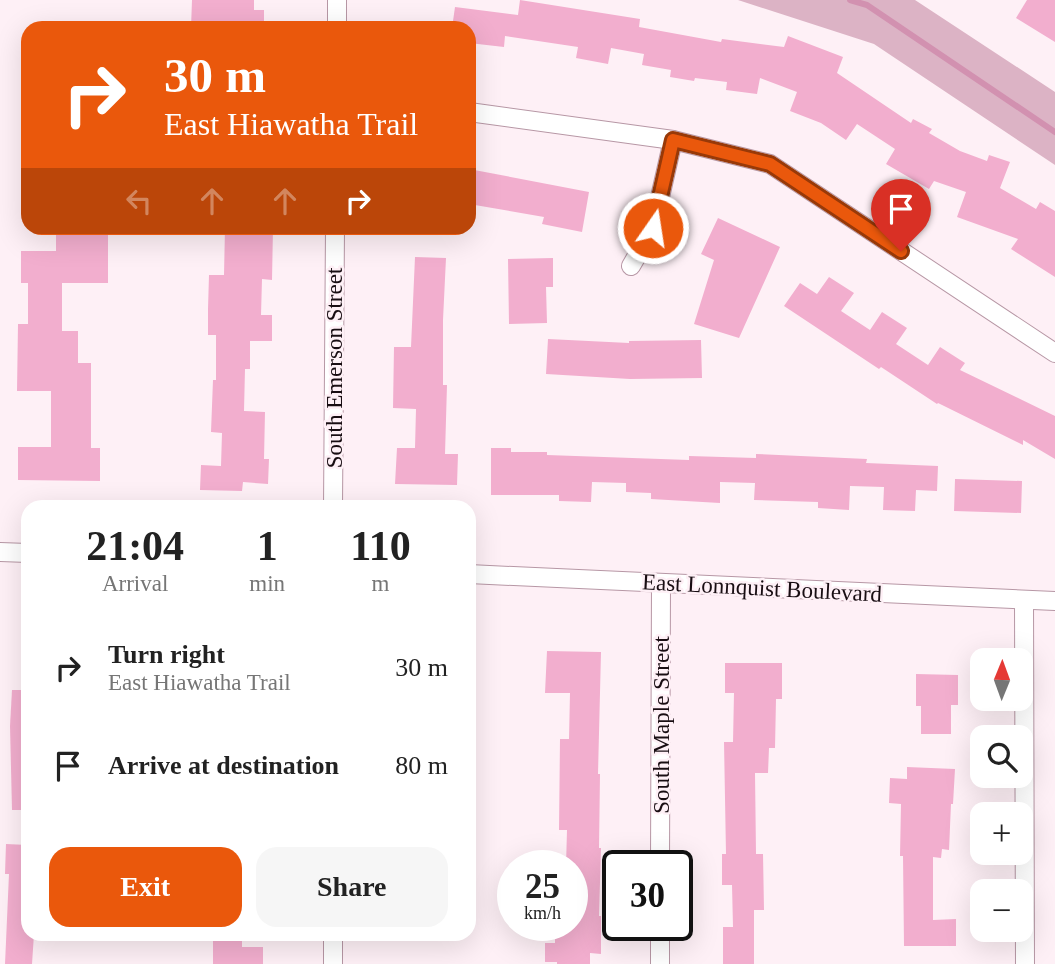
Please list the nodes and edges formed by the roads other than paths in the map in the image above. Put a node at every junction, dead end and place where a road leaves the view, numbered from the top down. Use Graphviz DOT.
graph roads {
  1 [pos="337,0"];
  2 [pos="337,21"];
  3 [pos="476,113"];
  4 [pos="673,140"];
  5 [pos="335,235"];
  6 [pos="631,266"];
  7 [pos="1055,353"];
  8 [pos="333,500"];
  9 [pos="0,552"];
  10 [pos="21,553"];
  11 [pos="476,574"];
  12 [pos="662,584"];
  13 [pos="1024,600"];
  14 [pos="1055,601"];
  15 [pos="660,850"];
  16 [pos="333,941"];
  17 [pos="660,941"];
  18 [pos="333,964"];
  19 [pos="660,964"];
  20 [pos="1025,964"];
  1 -- 2 [label="street"];
  3 -- 4 [label="street"];
  4 -- 6 [label="street"];
  4 -- 7 [label="street"];
  5 -- 8 [label="street, South Emerson Street"];
  9 -- 10 [label="street"];
  11 -- 12 [label="street, East Lonnquist Boulevard"];
  12 -- 13 [label="street, East Lonnquist Boulevard"];
  12 -- 15 [label="street, South Maple Street"];
  13 -- 14 [label="street, East Lonnquist Boulevard"];
  13 -- 20 [label="street"];
  16 -- 18 [label="street"];
  17 -- 19 [label="street"];
}
